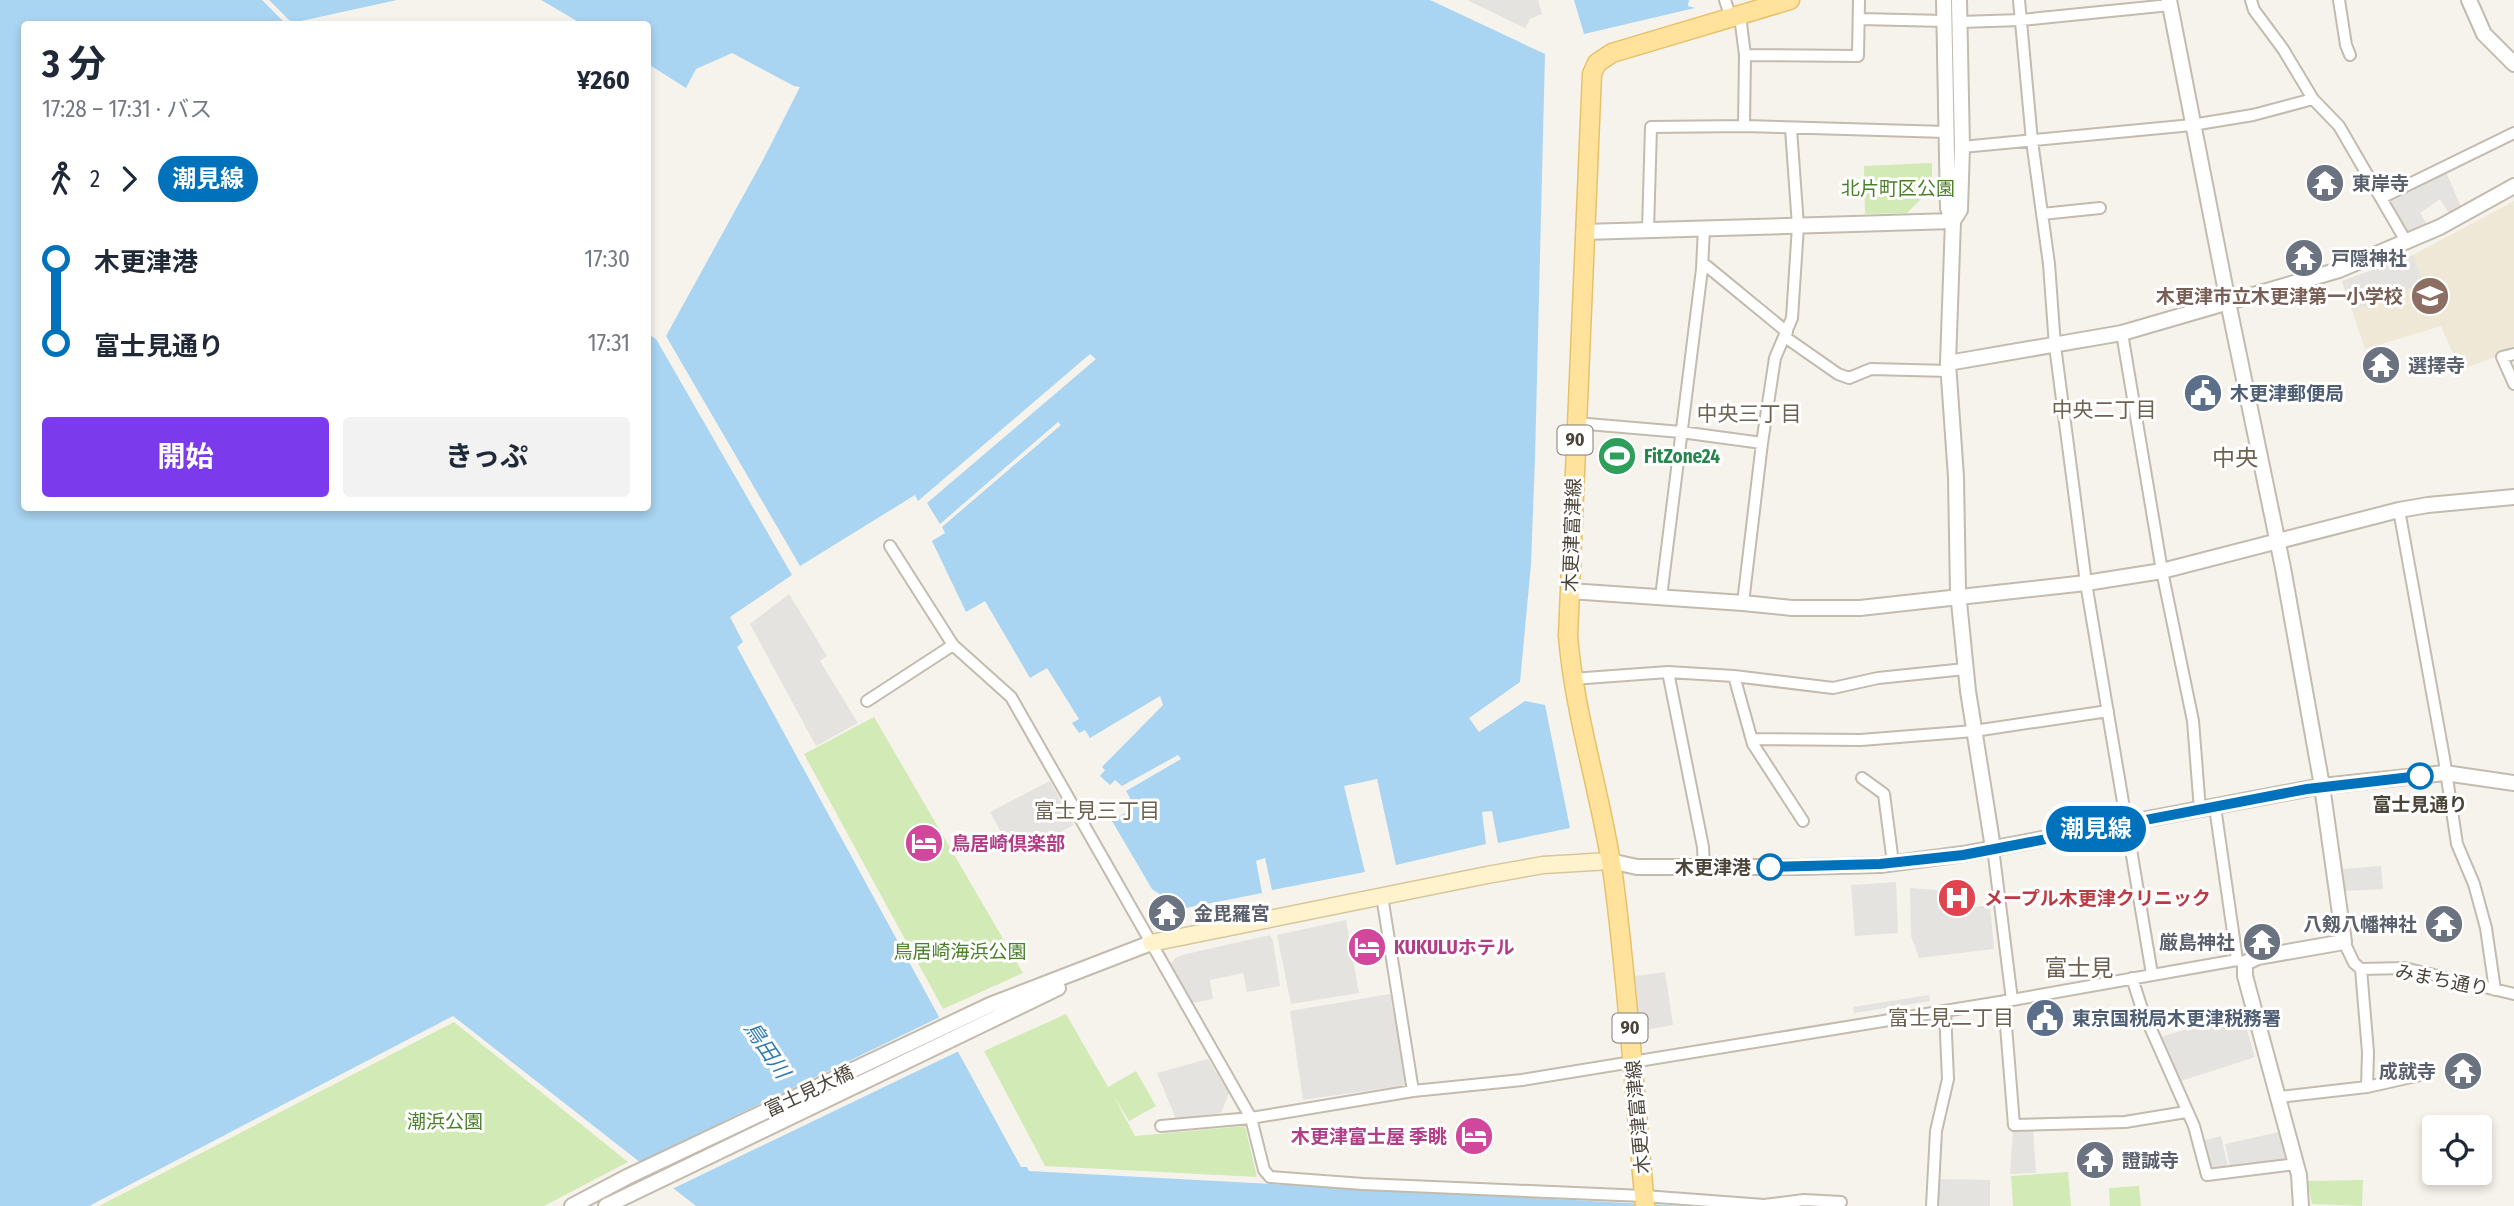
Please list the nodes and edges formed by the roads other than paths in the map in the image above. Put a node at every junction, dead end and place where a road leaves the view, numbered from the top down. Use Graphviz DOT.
graph roads {
  1 [pos="1725,0"];
  2 [pos="1790,0"];
  3 [pos="1859,0"];
  4 [pos="1944,0"];
  5 [pos="1959,0"];
  6 [pos="2019,0"];
  7 [pos="2083,0"];
  8 [pos="2250,0"];
  9 [pos="2339,0"];
  10 [pos="2469,0"];
  11 [pos="2169,2"];
  12 [pos="2083,14"];
  13 [pos="1735,18"];
  14 [pos="1860,19"];
  15 [pos="2021,20"];
  16 [pos="1952,22"];
  17 [pos="1745,55"];
  18 [pos="2350,55"];
  19 [pos="2514,64"];
  20 [pos="2313,99"];
  21 [pos="2192,125"];
  22 [pos="1744,126"];
  23 [pos="1791,129"];
  24 [pos="1946,132"];
  25 [pos="2514,133"];
  26 [pos="2032,141"];
  27 [pos="1962,147"];
  28 [pos="2514,186"];
  29 [pos="2381,198"];
  30 [pos="2100,208"];
  31 [pos="2042,214"];
  32 [pos="1953,221"];
  33 [pos="1798,226"];
  34 [pos="1704,228"];
  35 [pos="1648,230"];
  36 [pos="1584,232"];
  37 [pos="2407,243"];
  38 [pos="1703,263"];
  39 [pos="2228,302"];
  40 [pos="2122,333"];
  41 [pos="1786,334"];
  42 [pos="2055,346"];
  43 [pos="2514,354"];
  44 [pos="1948,367"];
  45 [pos="2514,384"];
  46 [pos="1576,423"];
  47 [pos="1681,432"];
  48 [pos="1762,443"];
  49 [pos="2514,497"];
  50 [pos="2399,510"];
  51 [pos="2277,542"];
  52 [pos="890,546"];
  53 [pos="2162,571"];
  54 [pos="2086,583"];
  55 [pos="1570,591"];
  56 [pos="1661,597"];
  57 [pos="1958,598"];
  58 [pos="1743,603"];
  59 [pos="953,645"];
  60 [pos="1965,669"];
  61 [pos="1668,672"];
  62 [pos="1734,676"];
  63 [pos="1572,679"];
  64 [pos="867,701"];
  65 [pos="2108,711"];
  66 [pos="1974,731"];
  67 [pos="1752,739"];
  68 [pos="2445,774"];
  69 [pos="1862,778"];
  70 [pos="2514,782"];
  71 [pos="2322,786"];
  72 [pos="2215,807"];
  73 [pos="2200,810"];
  74 [pos="1803,821"];
  75 [pos="2127,823"];
  76 [pos="1993,848"];
  77 [pos="1610,861"];
  78 [pos="1893,863"];
  79 [pos="1704,867"];
  80 [pos="1381,896"];
  81 [pos="2344,942"];
  82 [pos="1151,943"];
  83 [pos="2241,962"];
  84 [pos="2361,969"];
  85 [pos="2152,974"];
  86 [pos="2132,978"];
  87 [pos="2496,990"];
  88 [pos="2514,994"];
  89 [pos="2008,1001"];
  90 [pos="1945,1011"];
  91 [pos="991,1013"];
  92 [pos="1633,1061"];
  93 [pos="2429,1073"];
  94 [pos="2367,1087"];
  95 [pos="1413,1091"];
  96 [pos="2279,1097"];
  97 [pos="2186,1112"];
  98 [pos="1251,1118"];
  99 [pos="1161,1126"];
  100 [pos="2296,1164"];
  101 [pos="1644,1201"];
  102 [pos="1841,1202"];
  103 [pos="2302,1204"];
  104 [pos="572,1206"];
  105 [pos="606,1206"];
  106 [pos="1932,1206"];
  1 -- 13 [label="street"];
  2 -- 13 [label="main road, 木更津富津線 / 90"];
  3 -- 14 [label="street"];
  4 -- 16 [label="street"];
  5 -- 16 [label="street"];
  6 -- 15 [label="street"];
  7 -- 12 [label="street"];
  8 -- 20 [label="street"];
  9 -- 18 [label="street"];
  10 -- 19 [label="street"];
  11 -- 12 [label="street"];
  11 -- 21 [label="street"];
  12 -- 15 [label="street"];
  13 -- 17 [label="street"];
  13 -- 36 [label="main road, 木更津富津線 / 90"];
  14 -- 16 [label="street"];
  14 -- 17 [label="street"];
  15 -- 16 [label="street"];
  15 -- 26 [label="street"];
  16 -- 24 [label="street"];
  16 -- 27 [label="street"];
  17 -- 22 [label="street"];
  20 -- 21 [label="street"];
  20 -- 29 [label="street"];
  21 -- 26 [label="street"];
  21 -- 39 [label="street"];
  22 -- 23 [label="street"];
  22 -- 35 [label="street"];
  23 -- 24 [label="street"];
  23 -- 33 [label="street"];
  24 -- 32 [label="street"];
  25 -- 29 [label="street"];
  26 -- 27 [label="street"];
  26 -- 31 [label="street"];
  27 -- 32 [label="street"];
  28 -- 37 [label="street"];
  29 -- 37 [label="street"];
  30 -- 31 [label="street"];
  31 -- 42 [label="street"];
  32 -- 33 [label="street"];
  32 -- 44 [label="street"];
  33 -- 34 [label="street"];
  33 -- 41 [label="street"];
  34 -- 35 [label="street"];
  34 -- 38 [label="street"];
  35 -- 36 [label="street"];
  36 -- 46 [label="main road, 木更津富津線 / 90"];
  37 -- 39 [label="street"];
  38 -- 41 [label="street"];
  38 -- 47 [label="street"];
  39 -- 40 [label="street"];
  39 -- 51 [label="street"];
  40 -- 42 [label="street"];
  40 -- 53 [label="street"];
  41 -- 44 [label="street"];
  41 -- 48 [label="street"];
  42 -- 44 [label="street"];
  42 -- 54 [label="street"];
  43 -- 45 [label="street"];
  44 -- 57 [label="street"];
  46 -- 47 [label="street"];
  46 -- 55 [label="main road, 木更津富津線 / 90"];
  47 -- 48 [label="street"];
  47 -- 56 [label="street"];
  48 -- 58 [label="street"];
  49 -- 50 [label="street"];
  50 -- 51 [label="street"];
  50 -- 68 [label="street"];
  51 -- 53 [label="street"];
  51 -- 71 [label="street"];
  52 -- 59 [label="street"];
  53 -- 54 [label="street"];
  53 -- 73 [label="street"];
  54 -- 57 [label="street"];
  54 -- 65 [label="street"];
  55 -- 56 [label="street"];
  55 -- 63 [label="main road, 木更津富津線 / 90"];
  56 -- 58 [label="street"];
  57 -- 58 [label="street"];
  57 -- 60 [label="street"];
  59 -- 64 [label="street"];
  59 -- 82 [label="street"];
  60 -- 62 [label="street"];
  60 -- 66 [label="street"];
  61 -- 62 [label="street"];
  61 -- 63 [label="street"];
  61 -- 79 [label="street"];
  62 -- 67 [label="street"];
  63 -- 77 [label="main road, 木更津富津線 / 90"];
  65 -- 66 [label="street"];
  65 -- 75 [label="street"];
  66 -- 67 [label="street"];
  66 -- 76 [label="street"];
  67 -- 74 [label="street"];
  68 -- 70 [label="street"];
  68 -- 71 [label="street"];
  68 -- 87 [label="street"];
  69 -- 78 [label="street"];
  71 -- 72 [label="street"];
  71 -- 81 [label="street"];
  72 -- 73 [label="street"];
  72 -- 83 [label="street"];
  73 -- 75 [label="street"];
  75 -- 76 [label="street"];
  75 -- 85 [label="street"];
  76 -- 78 [label="street"];
  76 -- 89 [label="street"];
  77 -- 79 [label="street"];
  77 -- 80 [label="main road"];
  77 -- 92 [label="main road, 木更津富津線 / 90"];
  78 -- 79 [label="street"];
  80 -- 82 [label="main road"];
  80 -- 95 [label="street"];
  81 -- 83 [label="street"];
  81 -- 84 [label="street"];
  82 -- 91 [label="street"];
  82 -- 98 [label="street"];
  83 -- 85 [label="street"];
  83 -- 96 [label="street"];
  84 -- 87 [label="street, みまち通り"];
  84 -- 94 [label="street"];
  85 -- 86 [label="street"];
  86 -- 89 [label="street"];
  86 -- 97 [label="street"];
  87 -- 88 [label="street, みまち通り"];
  89 -- 90 [label="street"];
  89 -- 97 [label="street"];
  90 -- 92 [label="street"];
  90 -- 106 [label="street"];
  91 -- 104 [label="street, 富士見大橋"];
  91 -- 105 [label="street, 富士見大橋"];
  92 -- 95 [label="street"];
  92 -- 101 [label="main road, 木更津富津線 / 90"];
  93 -- 94 [label="street"];
  94 -- 96 [label="street"];
  95 -- 98 [label="street"];
  96 -- 100 [label="street"];
  97 -- 100 [label="street"];
  98 -- 99 [label="street"];
  98 -- 101 [label="street"];
  100 -- 103 [label="street"];
  101 -- 102 [label="street"];
}
